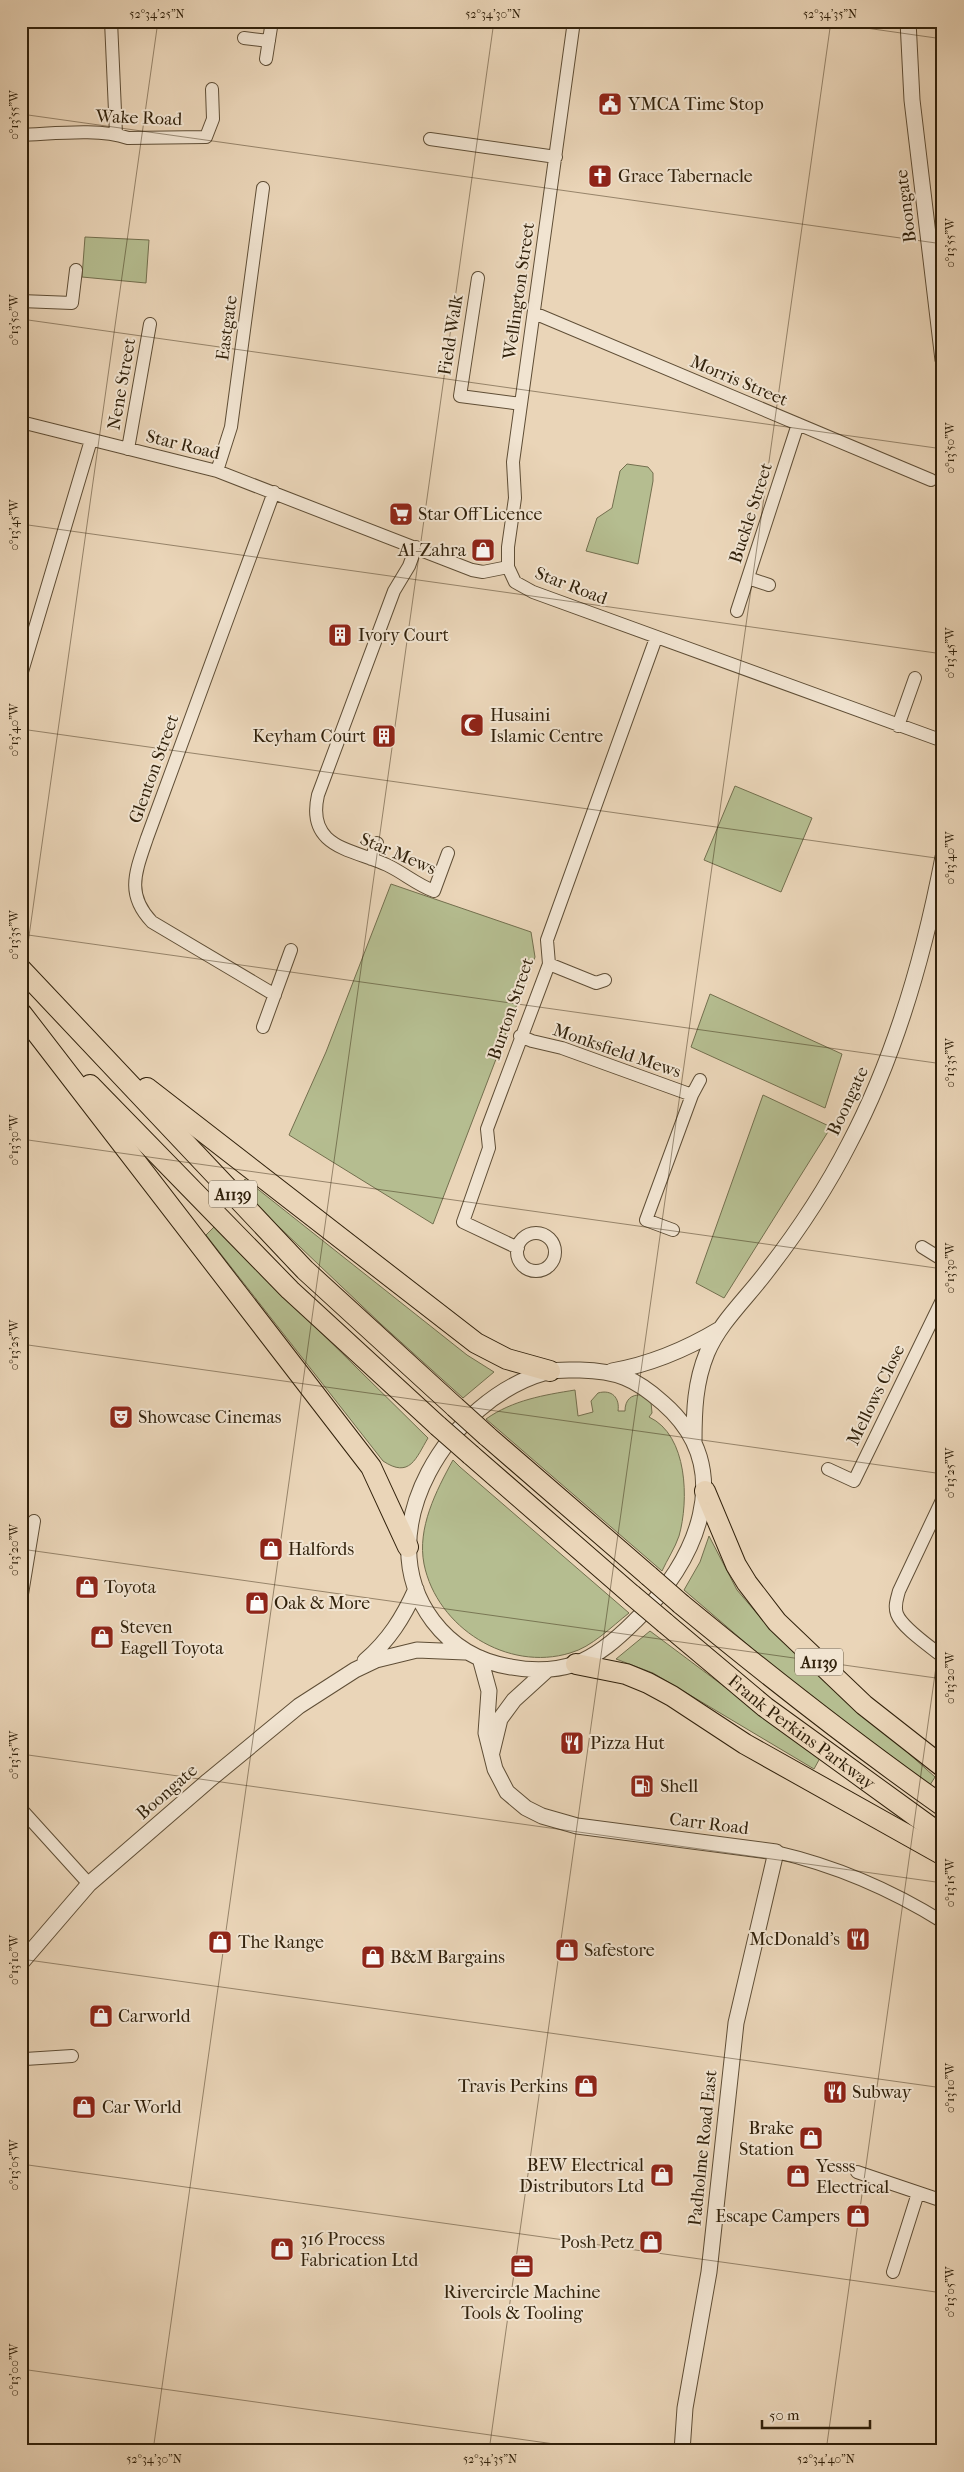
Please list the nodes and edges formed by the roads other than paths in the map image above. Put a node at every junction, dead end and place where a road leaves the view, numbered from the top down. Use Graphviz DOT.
graph roads {
  1 [pos="111,21"];
  2 [pos="272,21"];
  3 [pos="574,21"];
  4 [pos="908,21"];
  5 [pos="913,21"];
  6 [pos="244,38"];
  7 [pos="269,41"];
  8 [pos="908,47"];
  9 [pos="266,59"];
  10 [pos="212,89"];
  11 [pos="116,134"];
  12 [pos="21,135"];
  13 [pos="430,139"];
  14 [pos="556,157"];
  15 [pos="263,188"];
  16 [pos="76,270"];
  17 [pos="478,278"];
  18 [pos="21,301"];
  19 [pos="534,313"];
  20 [pos="150,324"];
  21 [pos="943,360"];
  22 [pos="521,404"];
  23 [pos="21,422"];
  24 [pos="798,424"];
  25 [pos="91,440"];
  26 [pos="128,449"];
  27 [pos="217,471"];
  28 [pos="931,480"];
  29 [pos="274,492"];
  30 [pos="416,547"];
  31 [pos="508,567"];
  32 [pos="748,578"];
  33 [pos="769,585"];
  34 [pos="737,612"];
  35 [pos="656,638"];
  36 [pos="21,675"];
  37 [pos="916,678"];
  38 [pos="898,726"];
  39 [pos="943,741"];
  40 [pos="377,843"];
  41 [pos="448,853"];
  42 [pos="943,857"];
  43 [pos="371,859"];
  44 [pos="291,950"];
  45 [pos="549,964"];
  46 [pos="21,969"];
  47 [pos="605,980"];
  48 [pos="275,995"];
  49 [pos="22,1014"];
  50 [pos="264,1027"];
  51 [pos="520,1036"];
  52 [pos="96,1048"];
  53 [pos="700,1080"];
  54 [pos="692,1095"];
  55 [pos="673,1230"];
  56 [pos="922,1247"];
  57 [pos="518,1248"];
  58 [pos="943,1260"];
  59 [pos="943,1298"];
  60 [pos="720,1329"];
  61 [pos="550,1371"];
  62 [pos="610,1371"];
  63 [pos="694,1442"];
  64 [pos="828,1469"];
  65 [pos="705,1491"];
  66 [pos="943,1498"];
  67 [pos="34,1521"];
  68 [pos="408,1546"];
  69 [pos="416,1589"];
  70 [pos="21,1600"];
  71 [pos="465,1652"];
  72 [pos="943,1657"];
  73 [pos="480,1658"];
  74 [pos="576,1664"];
  75 [pos="355,1670"];
  76 [pos="547,1670"];
  77 [pos="492,1753"];
  78 [pos="943,1767"];
  79 [pos="935,1801"];
  80 [pos="21,1809"];
  81 [pos="911,1825"];
  82 [pos="939,1843"];
  83 [pos="776,1852"];
  84 [pos="90,1884"];
  85 [pos="943,1922"];
  86 [pos="21,1963"];
  87 [pos="72,2056"];
  88 [pos="21,2062"];
  89 [pos="857,2172"];
  90 [pos="918,2193"];
  91 [pos="943,2201"];
  92 [pos="892,2272"];
  93 [pos="682,2451"];
  1 -- 11 [label="street"];
  2 -- 7 [label="street"];
  3 -- 14 [label="street, Wellington Street"];
  4 -- 8 [label="street, Boongate"];
  5 -- 8 [label="street, Boongate"];
  6 -- 7 [label="street"];
  7 -- 9 [label="street"];
  8 -- 21 [label="street, Boongate"];
  10 -- 11 [label="street, Wake Road"];
  11 -- 12 [label="street, Wake Road"];
  13 -- 14 [label="street"];
  14 -- 19 [label="street, Wellington Street"];
  15 -- 27 [label="street, Eastgate"];
  16 -- 18 [label="street"];
  17 -- 22 [label="street, Field Walk"];
  19 -- 22 [label="street, Wellington Street"];
  19 -- 24 [label="street, Morris Street"];
  20 -- 26 [label="street, Nene Street"];
  22 -- 31 [label="street, Wellington Street"];
  23 -- 25 [label="street, Star Road"];
  24 -- 28 [label="street, Morris Street"];
  24 -- 32 [label="street, Buckle Street"];
  25 -- 26 [label="street, Star Road"];
  25 -- 36 [label="street"];
  26 -- 27 [label="street, Star Road"];
  27 -- 29 [label="street, Star Road"];
  29 -- 30 [label="street, Star Road"];
  29 -- 48 [label="street, Glenton Street"];
  30 -- 31 [label="street, Star Road"];
  30 -- 43 [label="street, Star Mews"];
  31 -- 35 [label="street, Star Road"];
  32 -- 33 [label="street"];
  32 -- 34 [label="street, Buckle Street"];
  35 -- 38 [label="street, Star Road"];
  35 -- 45 [label="street, Burton Street"];
  37 -- 38 [label="street"];
  38 -- 39 [label="street, Star Road"];
  40 -- 43 [label="street"];
  41 -- 43 [label="street, Star Mews"];
  42 -- 60 [label="street, Boongate"];
  44 -- 48 [label="street"];
  45 -- 47 [label="street"];
  45 -- 51 [label="street, Burton Street"];
  46 -- 52 [label="highway, A1139"];
  48 -- 50 [label="street"];
  49 -- 68 [label="highway, A1139"];
  49 -- 81 [label="highway, Frank Perkins Parkway / A1139, bridge"];
  51 -- 54 [label="street, Monksfield Mews"];
  51 -- 57 [label="street, Burton Street"];
  52 -- 61 [label="highway, A1139"];
  52 -- 79 [label="highway, Frank Perkins Parkway / A1139, bridge"];
  53 -- 54 [label="street"];
  54 -- 55 [label="street, Monksfield Mews"];
  56 -- 58 [label="street"];
  59 -- 64 [label="street, Mellows Close"];
  60 -- 62 [label="street, Boongate"];
  60 -- 63 [label="street, Boongate"];
  61 -- 62 [label="street"];
  61 -- 68 [label="street"];
  62 -- 63 [label="street"];
  63 -- 65 [label="street"];
  65 -- 74 [label="street"];
  65 -- 78 [label="highway, A1139"];
  66 -- 72 [label="street"];
  67 -- 70 [label="street"];
  68 -- 69 [label="street"];
  69 -- 71 [label="street"];
  69 -- 75 [label="street, Boongate"];
  71 -- 73 [label="street"];
  71 -- 75 [label="street, Boongate"];
  73 -- 76 [label="street"];
  73 -- 77 [label="street, Carr Road"];
  74 -- 76 [label="street"];
  74 -- 81 [label="highway, A1139"];
  75 -- 84 [label="street, Boongate"];
  76 -- 77 [label="street, Carr Road"];
  77 -- 83 [label="street, Carr Road"];
  80 -- 84 [label="street"];
  81 -- 82 [label="highway, Frank Perkins Parkway / A1139"];
  83 -- 85 [label="street, Carr Road"];
  83 -- 93 [label="street, Padholme Road East"];
  84 -- 86 [label="street, Boongate"];
  87 -- 88 [label="street"];
  89 -- 90 [label="street"];
  90 -- 91 [label="street"];
  90 -- 92 [label="street"];
}
